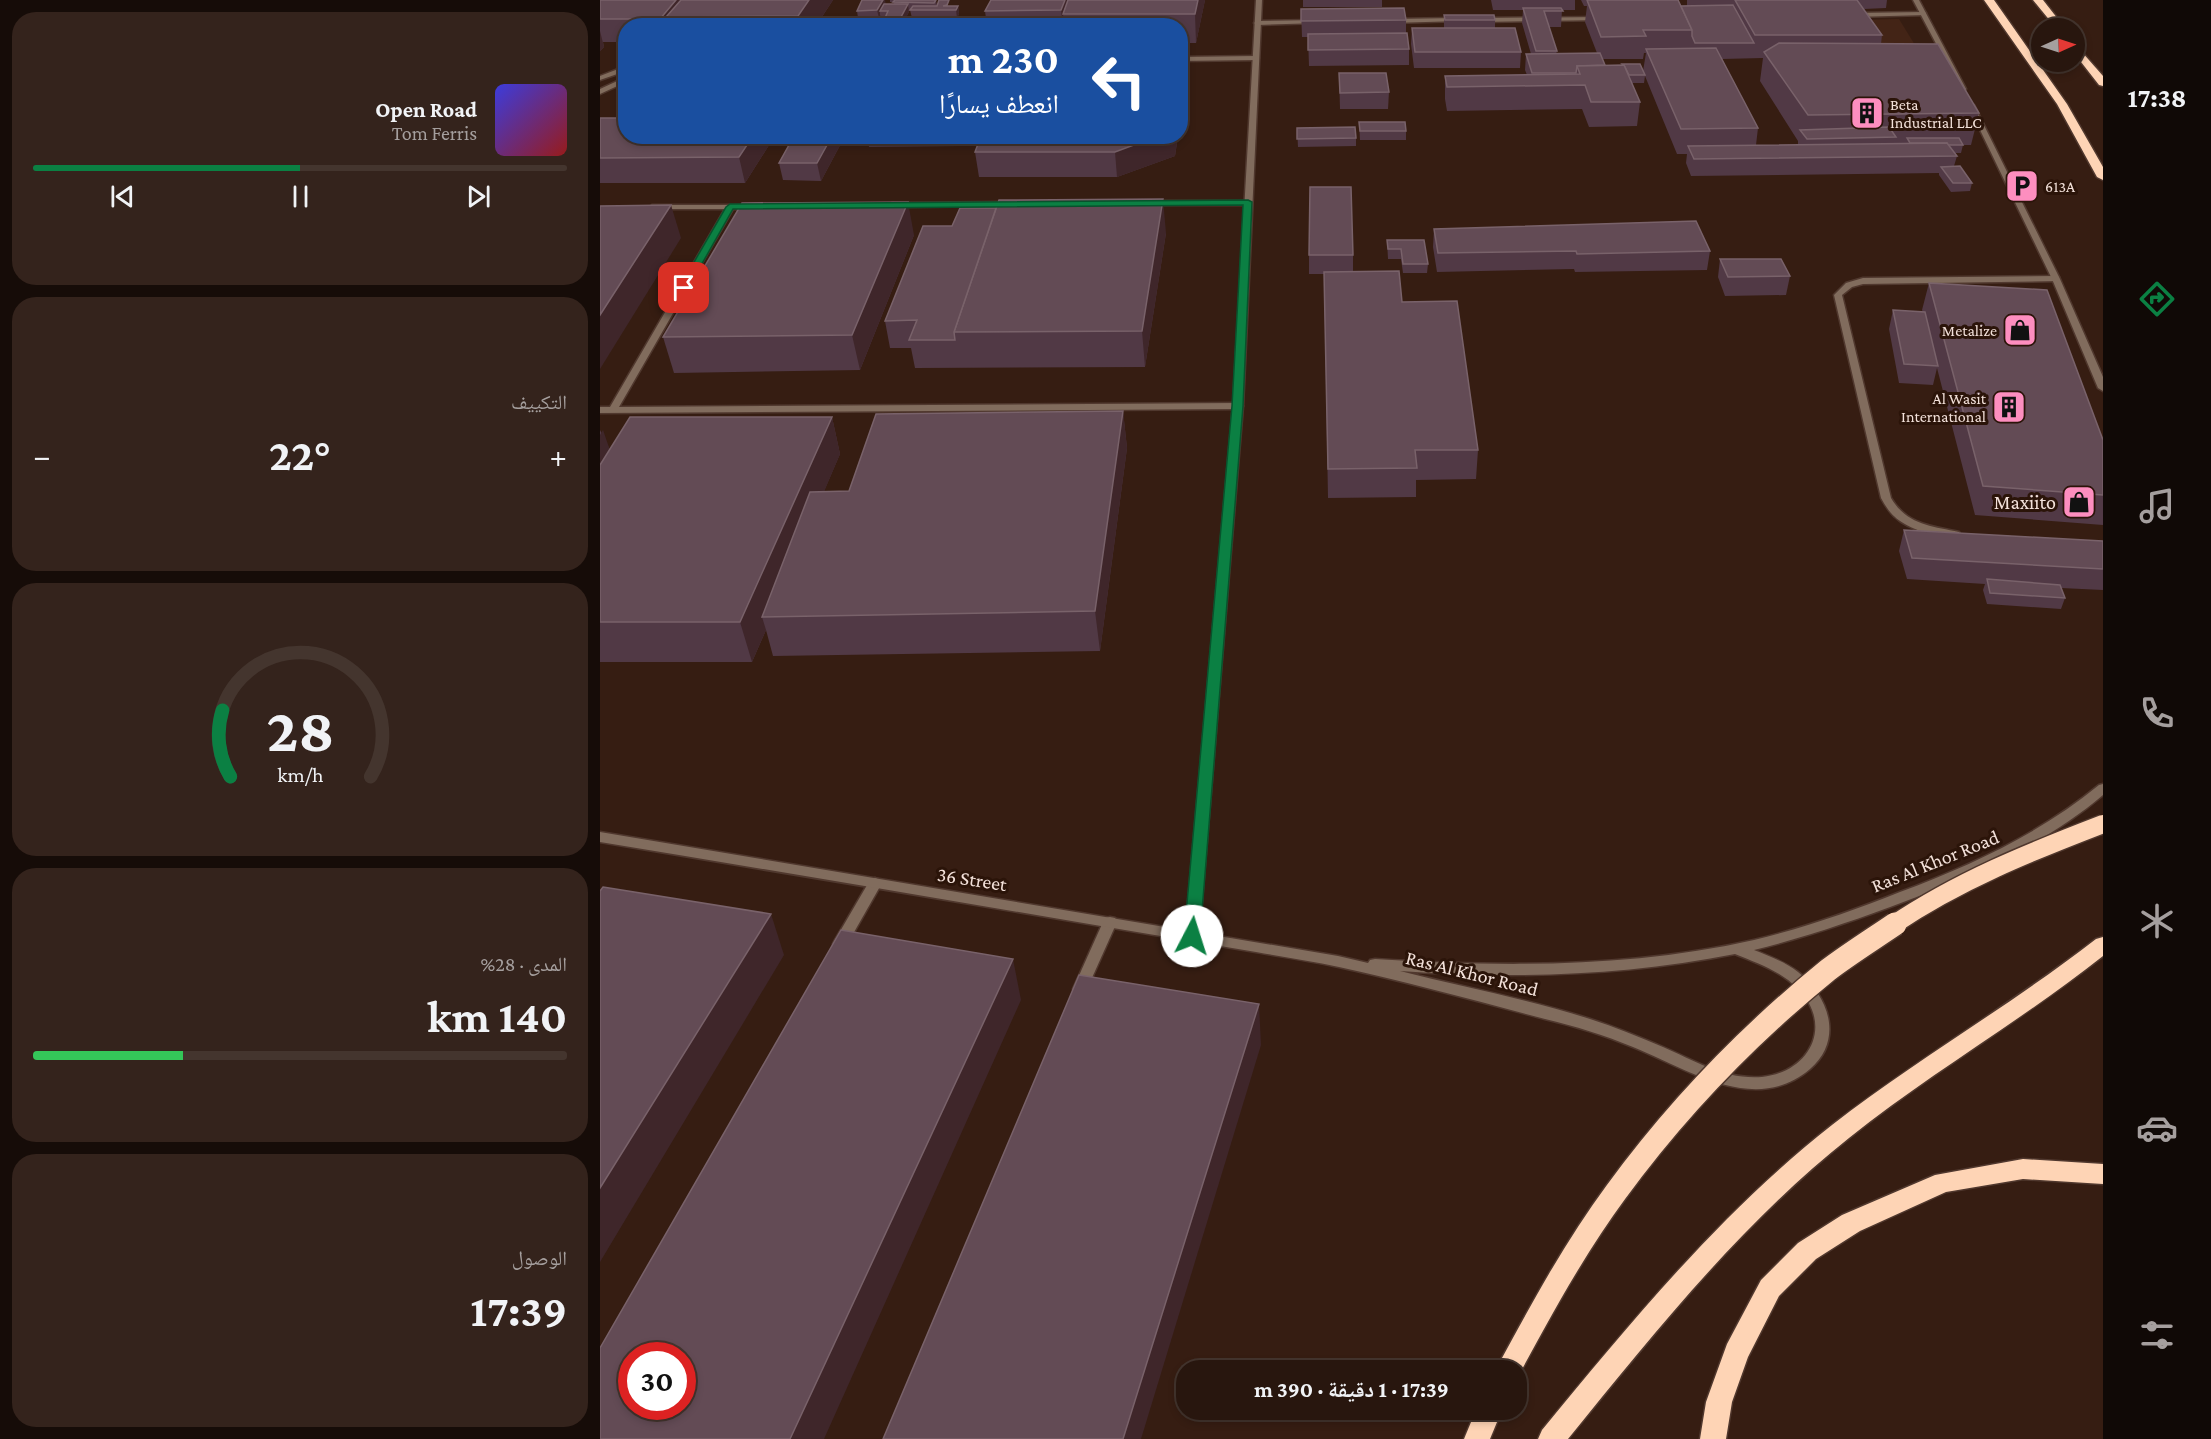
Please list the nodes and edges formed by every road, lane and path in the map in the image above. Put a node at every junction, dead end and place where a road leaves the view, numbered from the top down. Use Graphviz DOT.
graph roads {
  1 [pos="1259,0"];
  2 [pos="1989,0"];
  3 [pos="2038,0"];
  4 [pos="1914,1"];
  5 [pos="1924,14"];
  6 [pos="1841,15"];
  7 [pos="1615,18"];
  8 [pos="2053,18"];
  9 [pos="1388,21"];
  10 [pos="1329,22"];
  11 [pos="1257,23"];
  12 [pos="1256,58"];
  13 [pos="1188,59"];
  14 [pos="2085,60"];
  15 [pos="618,71"];
  16 [pos="600,78"];
  17 [pos="618,83"];
  18 [pos="2103,83"];
  19 [pos="600,92"];
  20 [pos="2103,177"];
  21 [pos="1248,202"];
  22 [pos="1142,203"];
  23 [pos="1024,204"];
  24 [pos="883,206"];
  25 [pos="647,207"];
  26 [pos="730,207"];
  27 [pos="766,207"];
  28 [pos="2056,279"];
  29 [pos="2103,388"];
  30 [pos="1238,406"];
  31 [pos="600,410"];
  32 [pos="613,410"];
  33 [pos="1967,535"];
  34 [pos="2103,788"];
  35 [pos="2103,824"];
  36 [pos="600,837"];
  37 [pos="875,883"];
  38 [pos="1110,922"];
  39 [pos="1192,936"];
  40 [pos="2103,945"];
  41 [pos="1733,948"];
  42 [pos="834,954"];
  43 [pos="1338,961"];
  44 [pos="1072,1008"];
  45 [pos="2103,1174"];
  46 [pos="1514,1360"];
  47 [pos="1485,1420"];
  48 [pos="1477,1439"];
  49 [pos="1551,1439"];
  50 [pos="1713,1439"];
  1 -- 11 [label="street"];
  2 -- 20 [label="highway"];
  3 -- 8 [label="highway"];
  4 -- 5 [label="street"];
  5 -- 6 [label="street"];
  5 -- 28 [label="street"];
  7 -- 9 [label="street"];
  10 -- 11 [label="street"];
  11 -- 12 [label="street"];
  12 -- 13 [label="street"];
  12 -- 21 [label="street"];
  14 -- 18 [label="highway"];
  15 -- 16 [label="street"];
  17 -- 19 [label="street"];
  21 -- 22 [label="street"];
  21 -- 30 [label="street"];
  23 -- 24 [label="street"];
  25 -- 26 [label="street"];
  26 -- 27 [label="street"];
  26 -- 32 [label="street"];
  28 -- 29 [label="street"];
  28 -- 33 [label="street"];
  30 -- 32 [label="street"];
  30 -- 39 [label="street"];
  31 -- 32 [label="street"];
  34 -- 41 [label="street, Ras Al Khor Road"];
  35 -- 46 [label="highway, bridge"];
  36 -- 37 [label="street, 36 Street"];
  37 -- 38 [label="street, 36 Street"];
  37 -- 42 [label="street"];
  38 -- 39 [label="street, 36 Street"];
  38 -- 44 [label="street"];
  39 -- 43 [label="street, 36 Street"];
  40 -- 49 [label="highway"];
  41 -- 43 [label="street, Ras Al Khor Road"];
  41 -- 43 [label="street, Ras Al Khor Road"];
  45 -- 50 [label="highway"];
  47 -- 48 [label="highway"];
}
